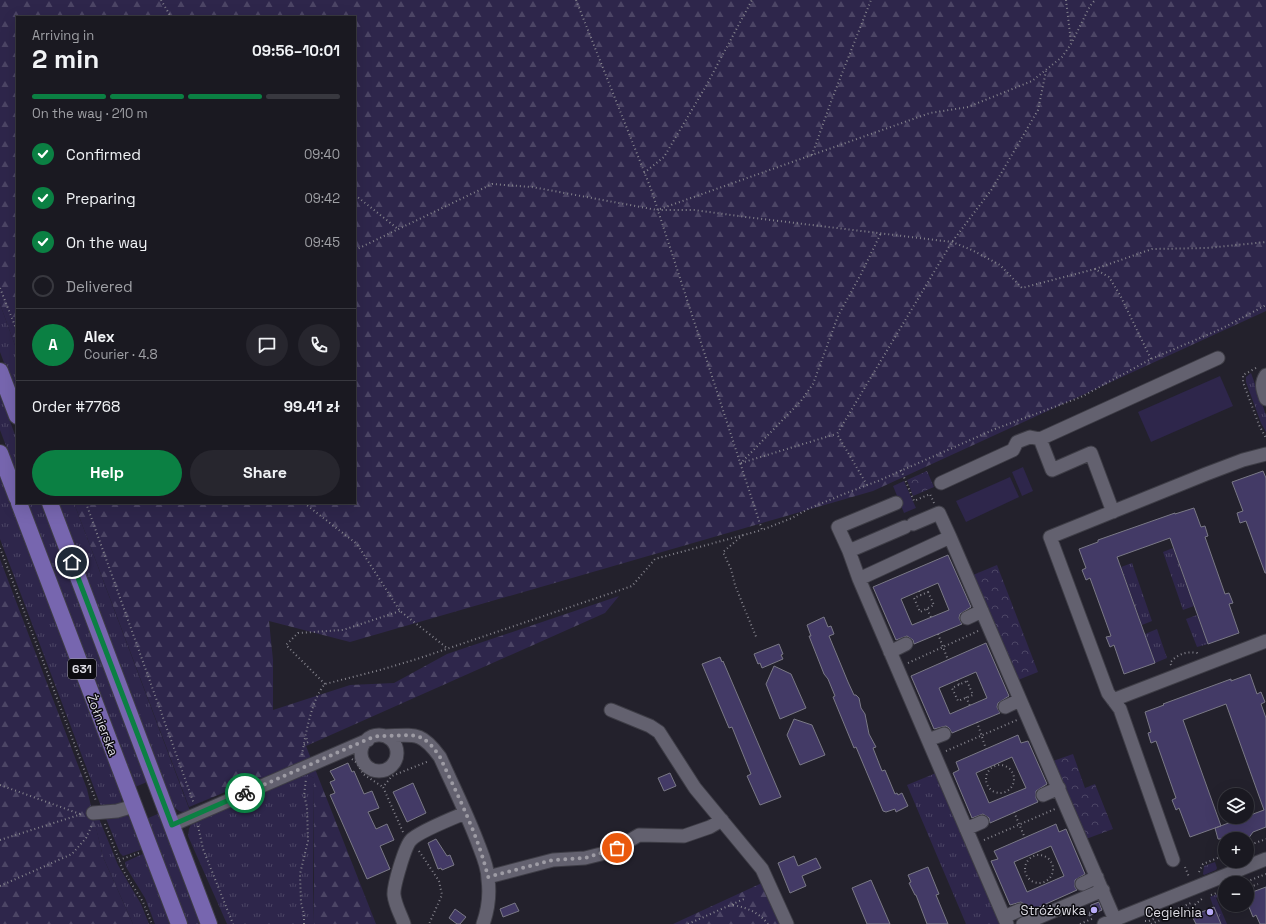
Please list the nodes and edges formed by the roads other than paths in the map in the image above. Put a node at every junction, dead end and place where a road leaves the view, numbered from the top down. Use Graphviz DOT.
graph roads {
  1 [pos="1218,358"];
  2 [pos="0,371"];
  3 [pos="1265,377"];
  4 [pos="1266,399"];
  5 [pos="16,413"];
  6 [pos="1040,439"];
  7 [pos="0,453"];
  8 [pos="1266,454"];
  9 [pos="941,483"];
  10 [pos="16,495"];
  11 [pos="896,503"];
  12 [pos="19,504"];
  13 [pos="50,504"];
  14 [pos="1113,512"];
  15 [pos="950,537"];
  16 [pos="848,551"];
  17 [pos="859,579"];
  18 [pos="982,611"];
  19 [pos="967,618"];
  20 [pos="1266,641"];
  21 [pos="906,644"];
  22 [pos="890,652"];
  23 [pos="1020,700"];
  24 [pos="1113,700"];
  25 [pos="1005,707"];
  26 [pos="612,710"];
  27 [pos="944,734"];
  28 [pos="385,736"];
  29 [pos="368,740"];
  30 [pos="928,740"];
  31 [pos="1059,788"];
  32 [pos="1044,795"];
  33 [pos="134,806"];
  34 [pos="96,813"];
  35 [pos="465,813"];
  36 [pos="722,820"];
  37 [pos="982,822"];
  38 [pos="172,825"];
  39 [pos="966,829"];
  40 [pos="1266,859"];
  41 [pos="1173,860"];
  42 [pos="1231,876"];
  43 [pos="488,877"];
  44 [pos="1097,877"];
  45 [pos="1218,881"];
  46 [pos="1082,884"];
  47 [pos="1103,890"];
  48 [pos="1020,910"];
  49 [pos="1006,921"];
  50 [pos="1112,922"];
  51 [pos="179,924"];
  52 [pos="209,924"];
  53 [pos="404,924"];
  54 [pos="483,924"];
  55 [pos="787,924"];
  56 [pos="1023,924"];
  1 -- 6 [label="street"];
  2 -- 5 [label="main road"];
  3 -- 4 [label="street"];
  6 -- 9 [label="street"];
  6 -- 14 [label="street"];
  7 -- 10 [label="main road"];
  8 -- 14 [label="street"];
  11 -- 16 [label="street"];
  12 -- 33 [label="main road, Żołnierska / 631"];
  13 -- 38 [label="main road, 631"];
  14 -- 24 [label="street"];
  15 -- 16 [label="street"];
  15 -- 17 [label="street"];
  15 -- 18 [label="street"];
  16 -- 17 [label="street"];
  17 -- 22 [label="street"];
  18 -- 19 [label="street"];
  18 -- 23 [label="street"];
  20 -- 24 [label="street"];
  21 -- 22 [label="street"];
  22 -- 30 [label="street"];
  23 -- 25 [label="street"];
  23 -- 31 [label="street"];
  24 -- 41 [label="street"];
  26 -- 36 [label="street"];
  27 -- 30 [label="street"];
  28 -- 29 [label="street"];
  28 -- 29 [label="street"];
  28 -- 35 [label="street"];
  29 -- 38 [label="street"];
  30 -- 39 [label="street"];
  31 -- 32 [label="street"];
  31 -- 44 [label="street"];
  33 -- 34 [label="street"];
  33 -- 51 [label="main road, Żołnierska / 631"];
  35 -- 43 [label="street"];
  35 -- 53 [label="street"];
  36 -- 43 [label="street"];
  36 -- 55 [label="street"];
  37 -- 39 [label="street"];
  38 -- 52 [label="main road, 631"];
  39 -- 49 [label="street"];
  40 -- 42 [label="street"];
  43 -- 54 [label="street"];
  44 -- 46 [label="street"];
  44 -- 47 [label="street"];
  45 -- 50 [label="street"];
  47 -- 50 [label="street"];
  47 -- 56 [label="street"];
  48 -- 49 [label="street"];
}
